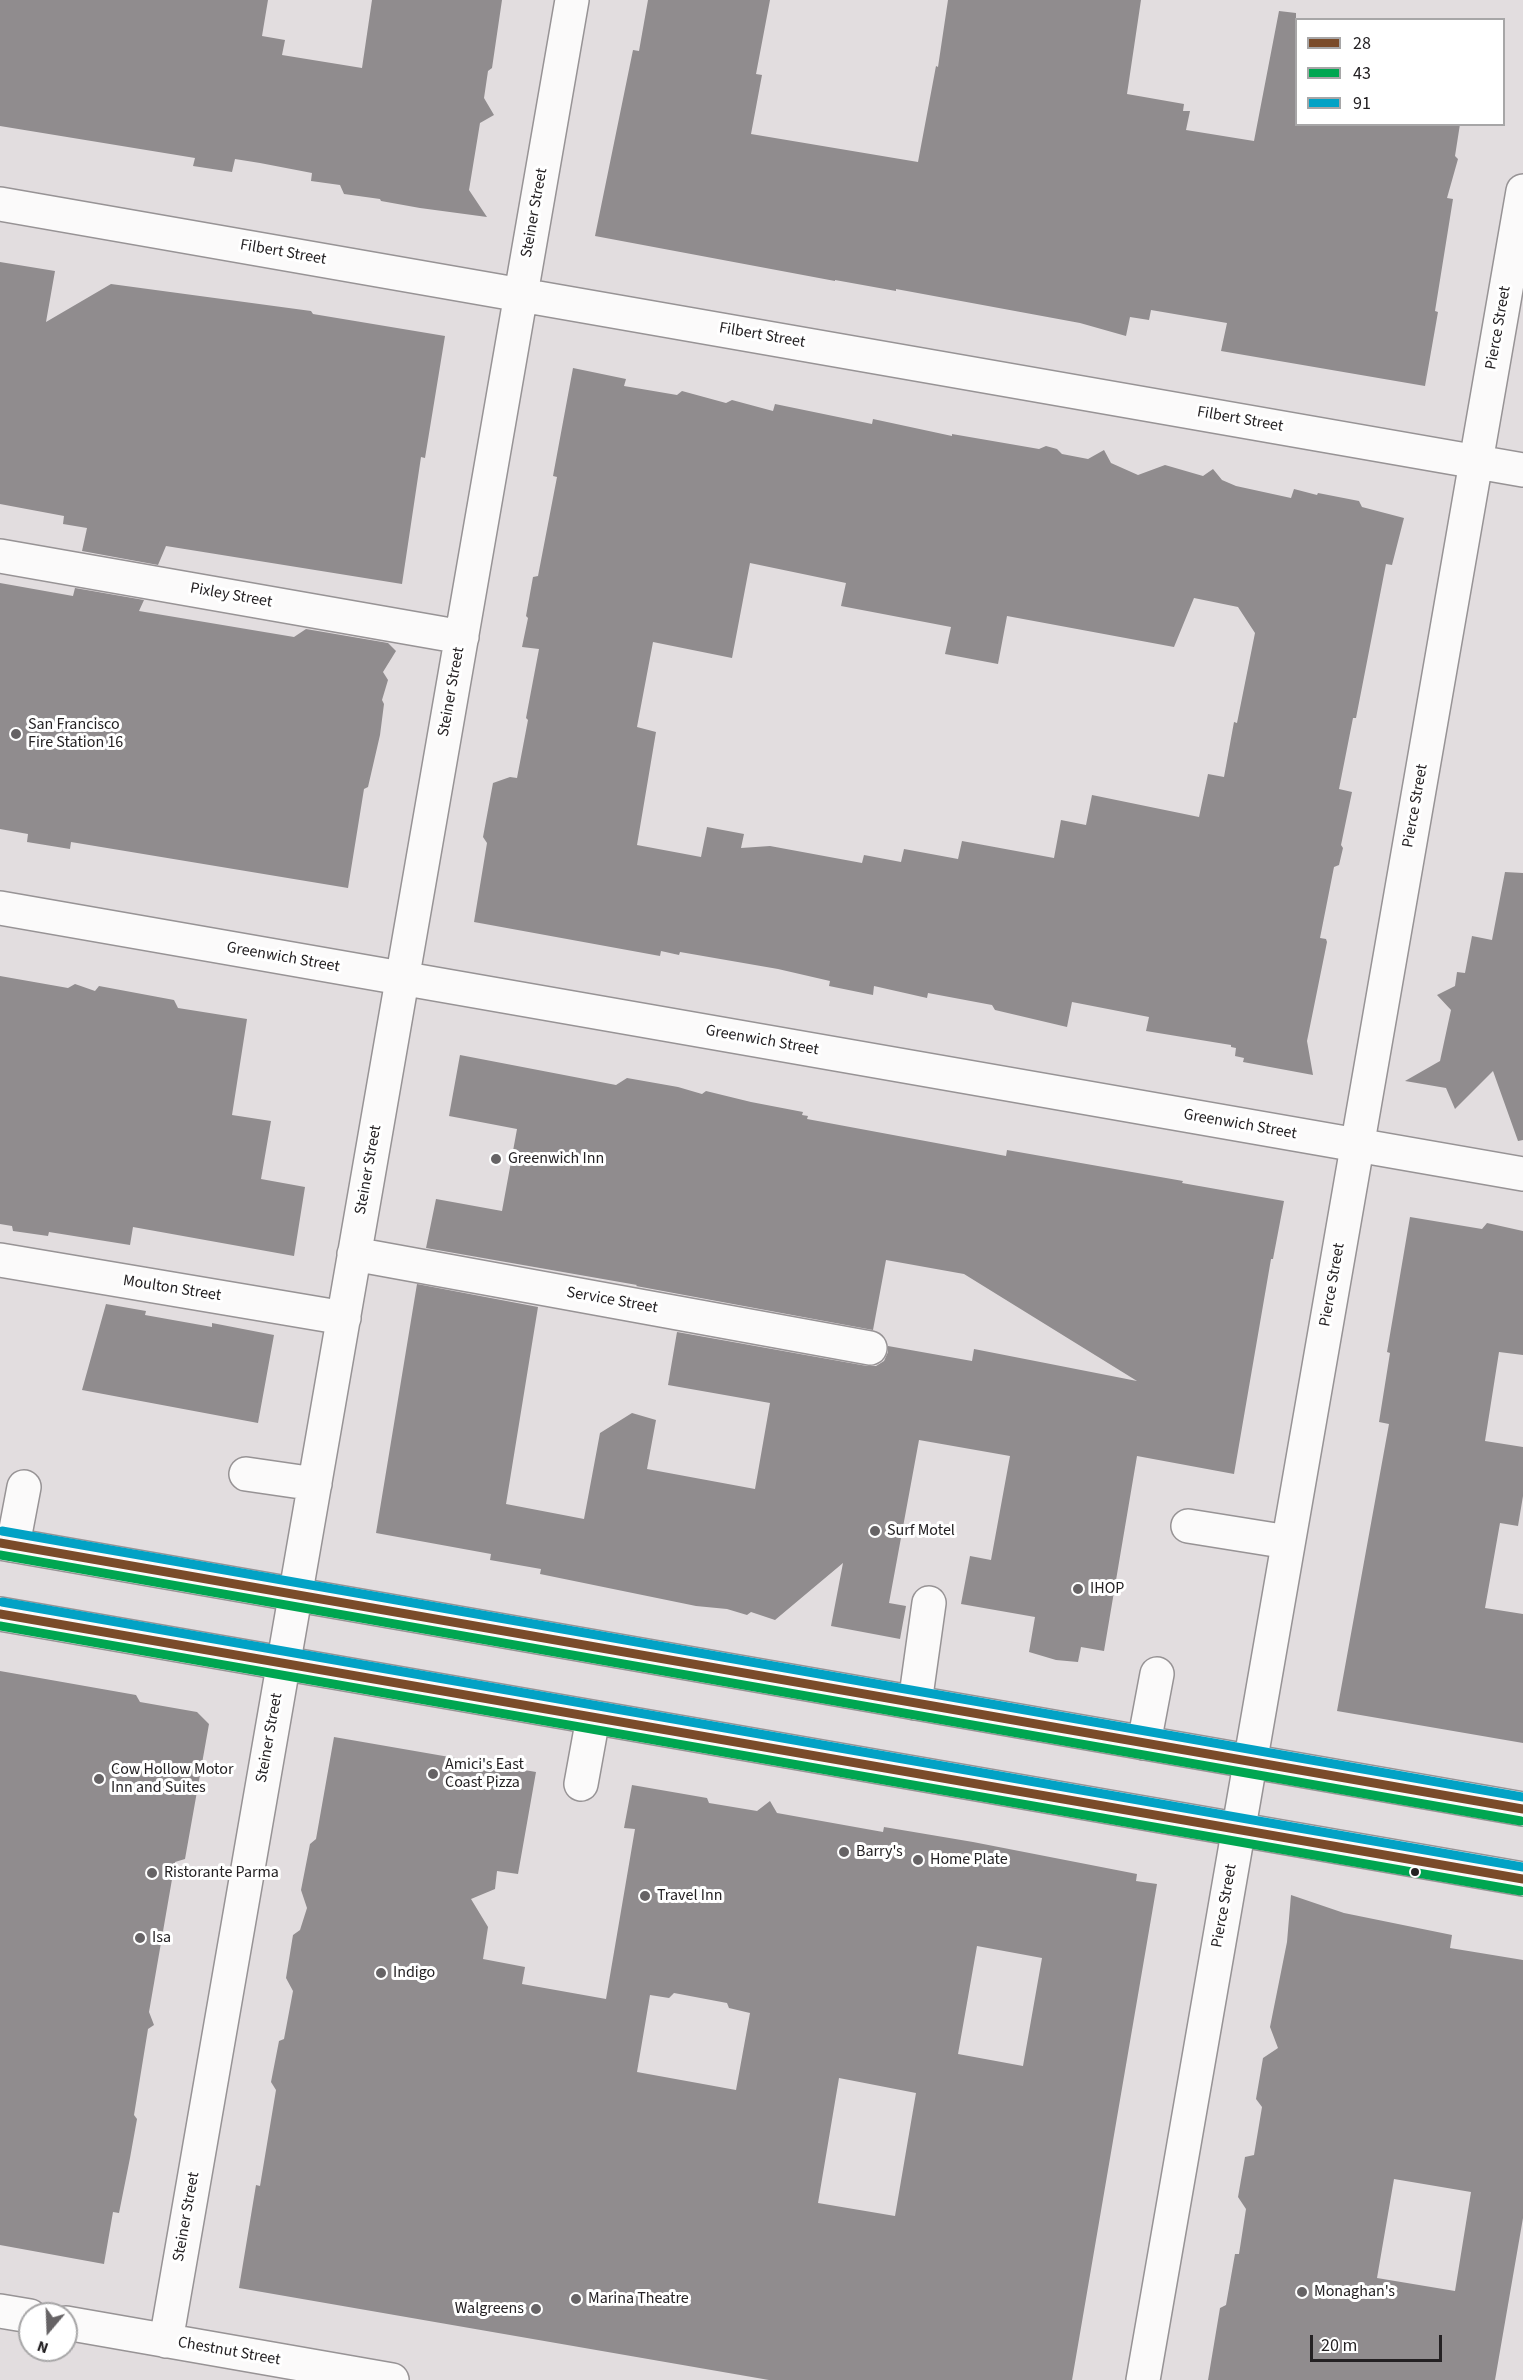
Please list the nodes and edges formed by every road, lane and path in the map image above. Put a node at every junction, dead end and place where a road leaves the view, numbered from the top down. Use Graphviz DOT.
graph roads {
  1 [pos="572,0"];
  2 [pos="1523,190"];
  3 [pos="0,204"];
  4 [pos="521,294"];
  5 [pos="1476,461"];
  6 [pos="1523,470"];
  7 [pos="0,556"];
  8 [pos="462,637"];
  9 [pos="0,908"];
  10 [pos="402,979"];
  11 [pos="1357,1145"];
  12 [pos="1523,1174"];
  13 [pos="354,1254"];
  14 [pos="0,1260"];
  15 [pos="344,1318"];
  16 [pos="870,1348"];
  17 [pos="246,1474"];
  18 [pos="315,1484"];
  19 [pos="24,1487"];
  20 [pos="1188,1526"];
  21 [pos="1288,1542"];
  22 [pos="7,1544"];
  23 [pos="295,1595"];
  24 [pos="929,1603"];
  25 [pos="0,1614"];
  26 [pos="283,1664"];
  27 [pos="1157,1674"];
  28 [pos="915,1703"];
  29 [pos="593,1718"];
  30 [pos="1144,1743"];
  31 [pos="1250,1761"];
  32 [pos="581,1784"];
  33 [pos="1523,1809"];
  34 [pos="1238,1830"];
  35 [pos="1523,1879"];
  36 [pos="0,2311"];
  37 [pos="18,2314"];
  38 [pos="78,2325"];
  39 [pos="166,2341"];
  40 [pos="392,2380"];
  41 [pos="1143,2380"];
  1 -- 4 [label="main road, Steiner Street"];
  2 -- 5 [label="main road, Pierce Street"];
  3 -- 4 [label="main road, Filbert Street"];
  4 -- 5 [label="main road, Filbert Street"];
  4 -- 8 [label="main road, Steiner Street"];
  5 -- 6 [label="main road, Filbert Street"];
  5 -- 11 [label="main road, Pierce Street"];
  7 -- 8 [label="main road, Pixley Street"];
  8 -- 10 [label="main road, Steiner Street"];
  9 -- 10 [label="main road, Greenwich Street"];
  10 -- 11 [label="main road, Greenwich Street"];
  10 -- 13 [label="main road, Steiner Street"];
  11 -- 12 [label="main road, Greenwich Street"];
  11 -- 21 [label="main road, Pierce Street"];
  13 -- 15 [label="main road, Steiner Street"];
  13 -- 16 [label="main road, Service Street"];
  14 -- 15 [label="main road, Moulton Street"];
  15 -- 18 [label="main road, Steiner Street"];
  17 -- 18 [label="main road"];
  18 -- 23 [label="main road, Steiner Street"];
  19 -- 22 [label="main road"];
  20 -- 21 [label="main road"];
  21 -- 31 [label="main road, Pierce Street"];
  22 -- 23 [label="main road"];
  23 -- 26 [label="main road, Steiner Street"];
  23 -- 28 [label="main road"];
  24 -- 28 [label="main road"];
  25 -- 26 [label="main road"];
  26 -- 29 [label="main road"];
  26 -- 39 [label="main road, Steiner Street"];
  27 -- 30 [label="main road"];
  28 -- 30 [label="main road"];
  29 -- 32 [label="main road"];
  29 -- 34 [label="main road"];
  30 -- 31 [label="main road"];
  31 -- 33 [label="main road"];
  31 -- 34 [label="main road, Pierce Street"];
  34 -- 35 [label="main road"];
  34 -- 41 [label="main road, Pierce Street"];
  36 -- 37 [label="main road"];
  38 -- 39 [label="main road, Chestnut Street"];
  39 -- 40 [label="main road, Chestnut Street"];
}
